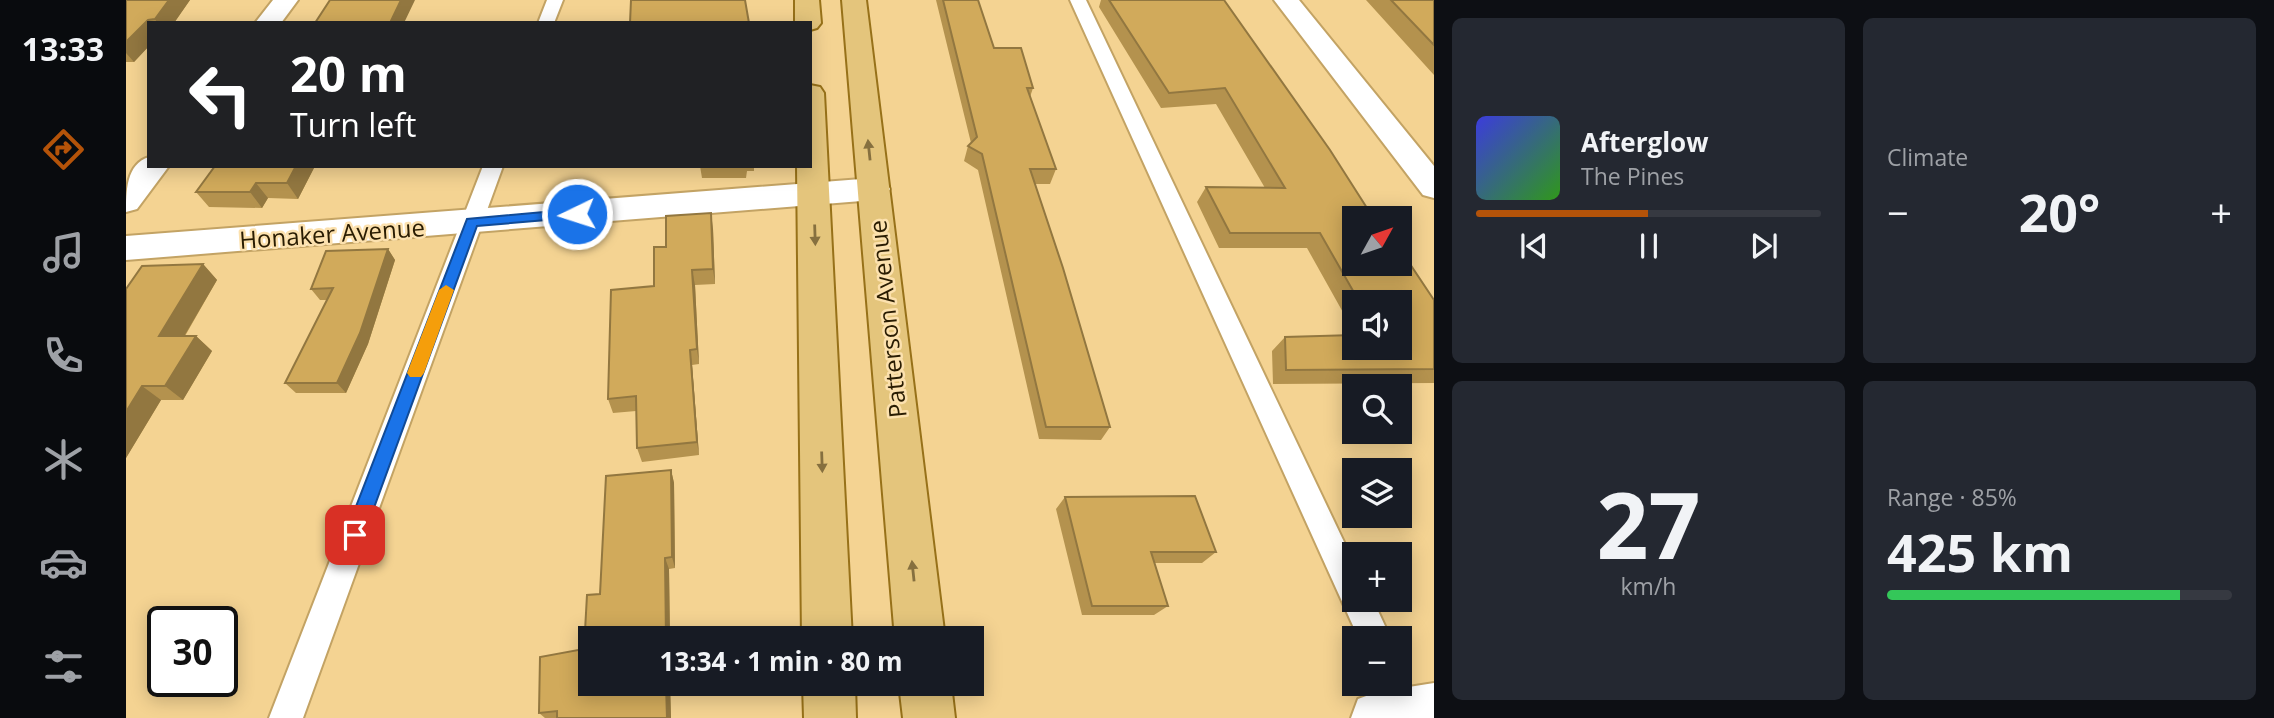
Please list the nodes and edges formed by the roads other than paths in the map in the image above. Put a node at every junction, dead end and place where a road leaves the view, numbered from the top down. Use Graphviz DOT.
graph roads {
  1 [pos="286,0"];
  2 [pos="555,0"];
  3 [pos="807,0"];
  4 [pos="854,0"];
  5 [pos="1079,0"];
  6 [pos="1286,0"];
  7 [pos="270,21"];
  8 [pos="547,21"];
  9 [pos="808,21"];
  10 [pos="812,162"];
  11 [pos="152,168"];
  12 [pos="492,168"];
  13 [pos="1434,187"];
  14 [pos="873,190"];
  15 [pos="813,196"];
  16 [pos="126,201"];
  17 [pos="472,222"];
  18 [pos="126,248"];
  19 [pos="1342,569"];
  20 [pos="827,626"];
  21 [pos="919,626"];
  22 [pos="829,696"];
  23 [pos="926,696"];
  24 [pos="286,718"];
  25 [pos="830,718"];
  26 [pos="929,718"];
  1 -- 7 [label="street"];
  2 -- 8 [label="lane"];
  3 -- 9 [label="main road"];
  14 -- 4 [label="main road, Patterson Avenue, one-way"];
  5 -- 19 [label="lane"];
  6 -- 13 [label="street"];
  10 -- 15 [label="main road"];
  11 -- 16 [label="street"];
  12 -- 17 [label="lane"];
  14 -- 15 [label="street, Honaker Avenue"];
  21 -- 14 [label="main road, Patterson Avenue, one-way"];
  15 -- 17 [label="street, Honaker Avenue"];
  15 -- 20 [label="main road, one-way"];
  17 -- 18 [label="street, Honaker Avenue"];
  17 -- 24 [label="lane"];
  22 -- 25 [label="main road"];
  23 -- 26 [label="main road"];
}
